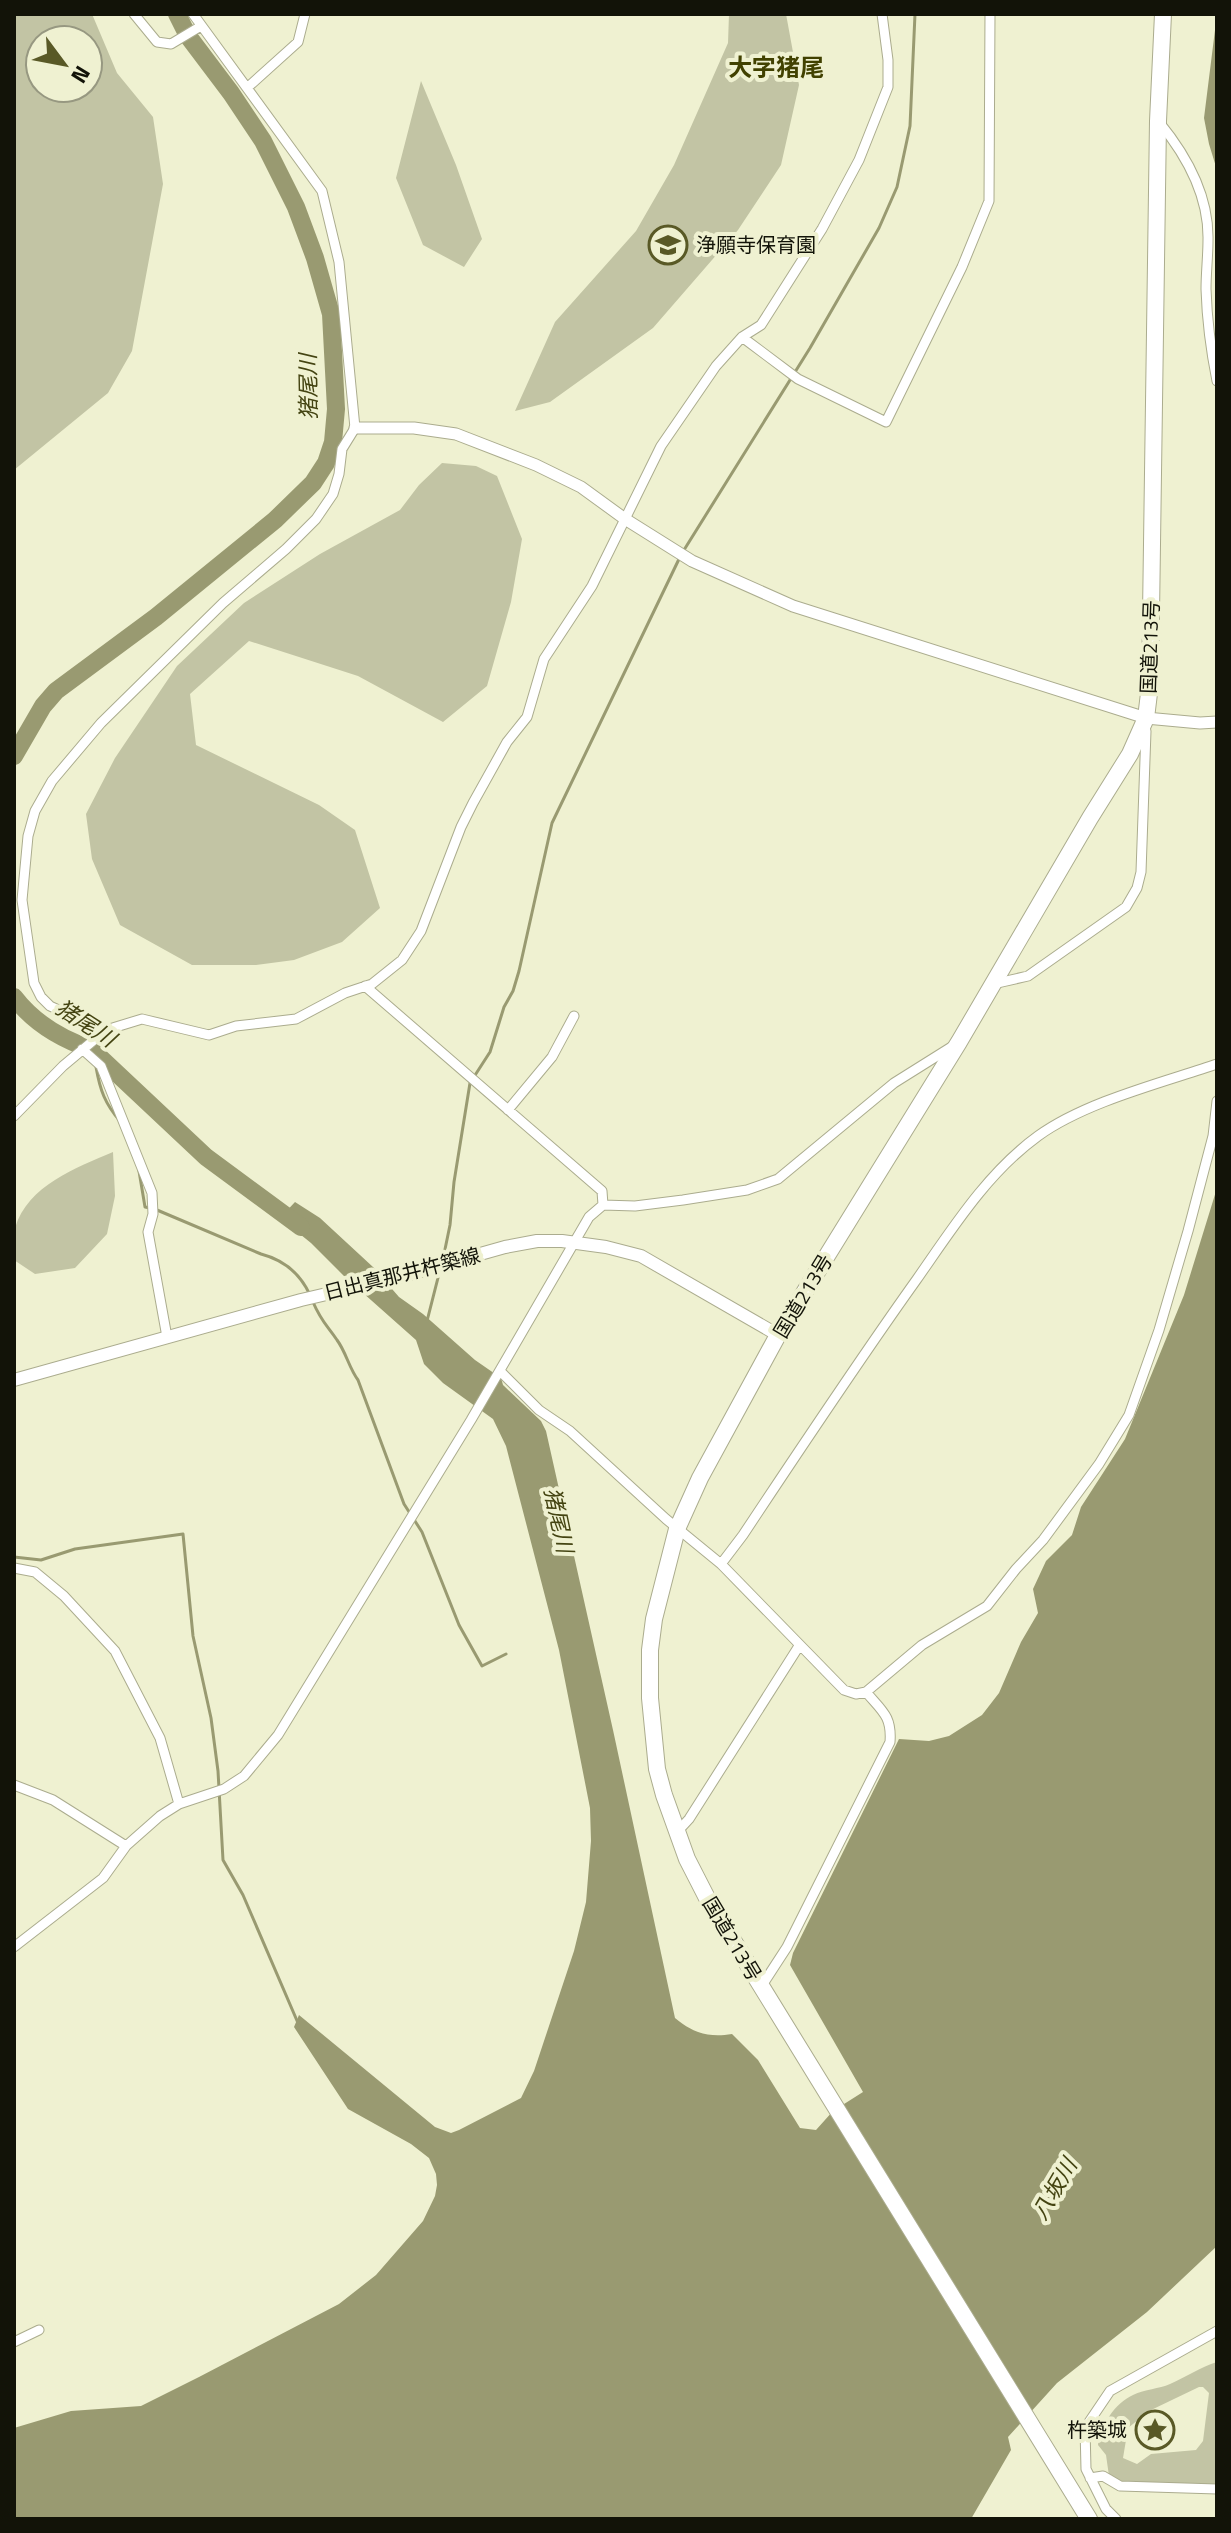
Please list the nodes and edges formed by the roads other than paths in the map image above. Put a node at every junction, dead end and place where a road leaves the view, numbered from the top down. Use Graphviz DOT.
graph roads {
  1 [pos="134,14"];
  2 [pos="193,14"];
  3 [pos="305,14"];
  4 [pos="882,14"];
  5 [pos="990,14"];
  6 [pos="1163,14"];
  7 [pos="201,26"];
  8 [pos="248,87"];
  9 [pos="1158,121"];
  10 [pos="742,337"];
  11 [pos="1217,381"];
  12 [pos="355,428"];
  13 [pos="625,519"];
  14 [pos="1146,718"];
  15 [pos="1217,722"];
  16 [pos="993,984"];
  17 [pos="365,986"];
  18 [pos="574,1016"];
  19 [pos="104,1031"];
  20 [pos="959,1042"];
  21 [pos="82,1049"];
  22 [pos="1217,1064"];
  23 [pos="1217,1101"];
  24 [pos="508,1110"];
  25 [pos="14,1116"];
  26 [pos="603,1205"];
  27 [pos="576,1242"];
  28 [pos="778,1335"];
  29 [pos="167,1337"];
  30 [pos="500,1371"];
  31 [pos="14,1380"];
  32 [pos="677,1529"];
  33 [pos="721,1564"];
  34 [pos="14,1568"];
  35 [pos="799,1646"];
  36 [pos="866,1692"];
  37 [pos="14,1785"];
  38 [pos="179,1804"];
  39 [pos="677,1832"];
  40 [pos="126,1846"];
  41 [pos="14,1947"];
  42 [pos="761,1987"];
  43 [pos="39,2330"];
  44 [pos="1217,2331"];
  45 [pos="14,2342"];
  46 [pos="1090,2478"];
  47 [pos="1217,2489"];
  48 [pos="1089,2519"];
  49 [pos="1116,2519"];
  1 -- 7 [label="street"];
  2 -- 7 [label="street"];
  3 -- 8 [label="street"];
  4 -- 10 [label="street"];
  5 -- 10 [label="street"];
  6 -- 9 [label="highway, 国道213号"];
  7 -- 8 [label="street"];
  8 -- 12 [label="street"];
  9 -- 11 [label="street"];
  9 -- 14 [label="highway, 国道213号"];
  10 -- 13 [label="street"];
  12 -- 13 [label="street"];
  12 -- 19 [label="street"];
  13 -- 14 [label="street"];
  13 -- 17 [label="street"];
  14 -- 15 [label="street"];
  14 -- 16 [label="highway, 国道213号"];
  14 -- 16 [label="street"];
  16 -- 20 [label="highway, 国道213号"];
  17 -- 19 [label="street"];
  17 -- 24 [label="street"];
  18 -- 24 [label="street"];
  19 -- 21 [label="street"];
  20 -- 26 [label="street"];
  20 -- 28 [label="highway, 国道213号"];
  21 -- 25 [label="street"];
  21 -- 29 [label="street"];
  22 -- 33 [label="street"];
  23 -- 36 [label="street"];
  24 -- 26 [label="street"];
  26 -- 27 [label="street"];
  27 -- 28 [label="main road, 日出真那井杵築線"];
  27 -- 29 [label="main road, 日出真那井杵築線"];
  27 -- 30 [label="street"];
  28 -- 32 [label="highway, 国道213号"];
  29 -- 31 [label="main road, 日出真那井杵築線"];
  30 -- 32 [label="street"];
  30 -- 38 [label="street"];
  32 -- 33 [label="street"];
  32 -- 39 [label="highway, 国道213号"];
  33 -- 35 [label="street"];
  34 -- 38 [label="street"];
  35 -- 36 [label="street"];
  35 -- 39 [label="street"];
  36 -- 42 [label="street"];
  37 -- 40 [label="street"];
  38 -- 40 [label="street"];
  39 -- 42 [label="highway, 国道213号"];
  40 -- 41 [label="street"];
  42 -- 48 [label="highway, 国道213号"];
  43 -- 45 [label="street"];
  44 -- 46 [label="street"];
  46 -- 47 [label="street"];
  46 -- 49 [label="street"];
}
